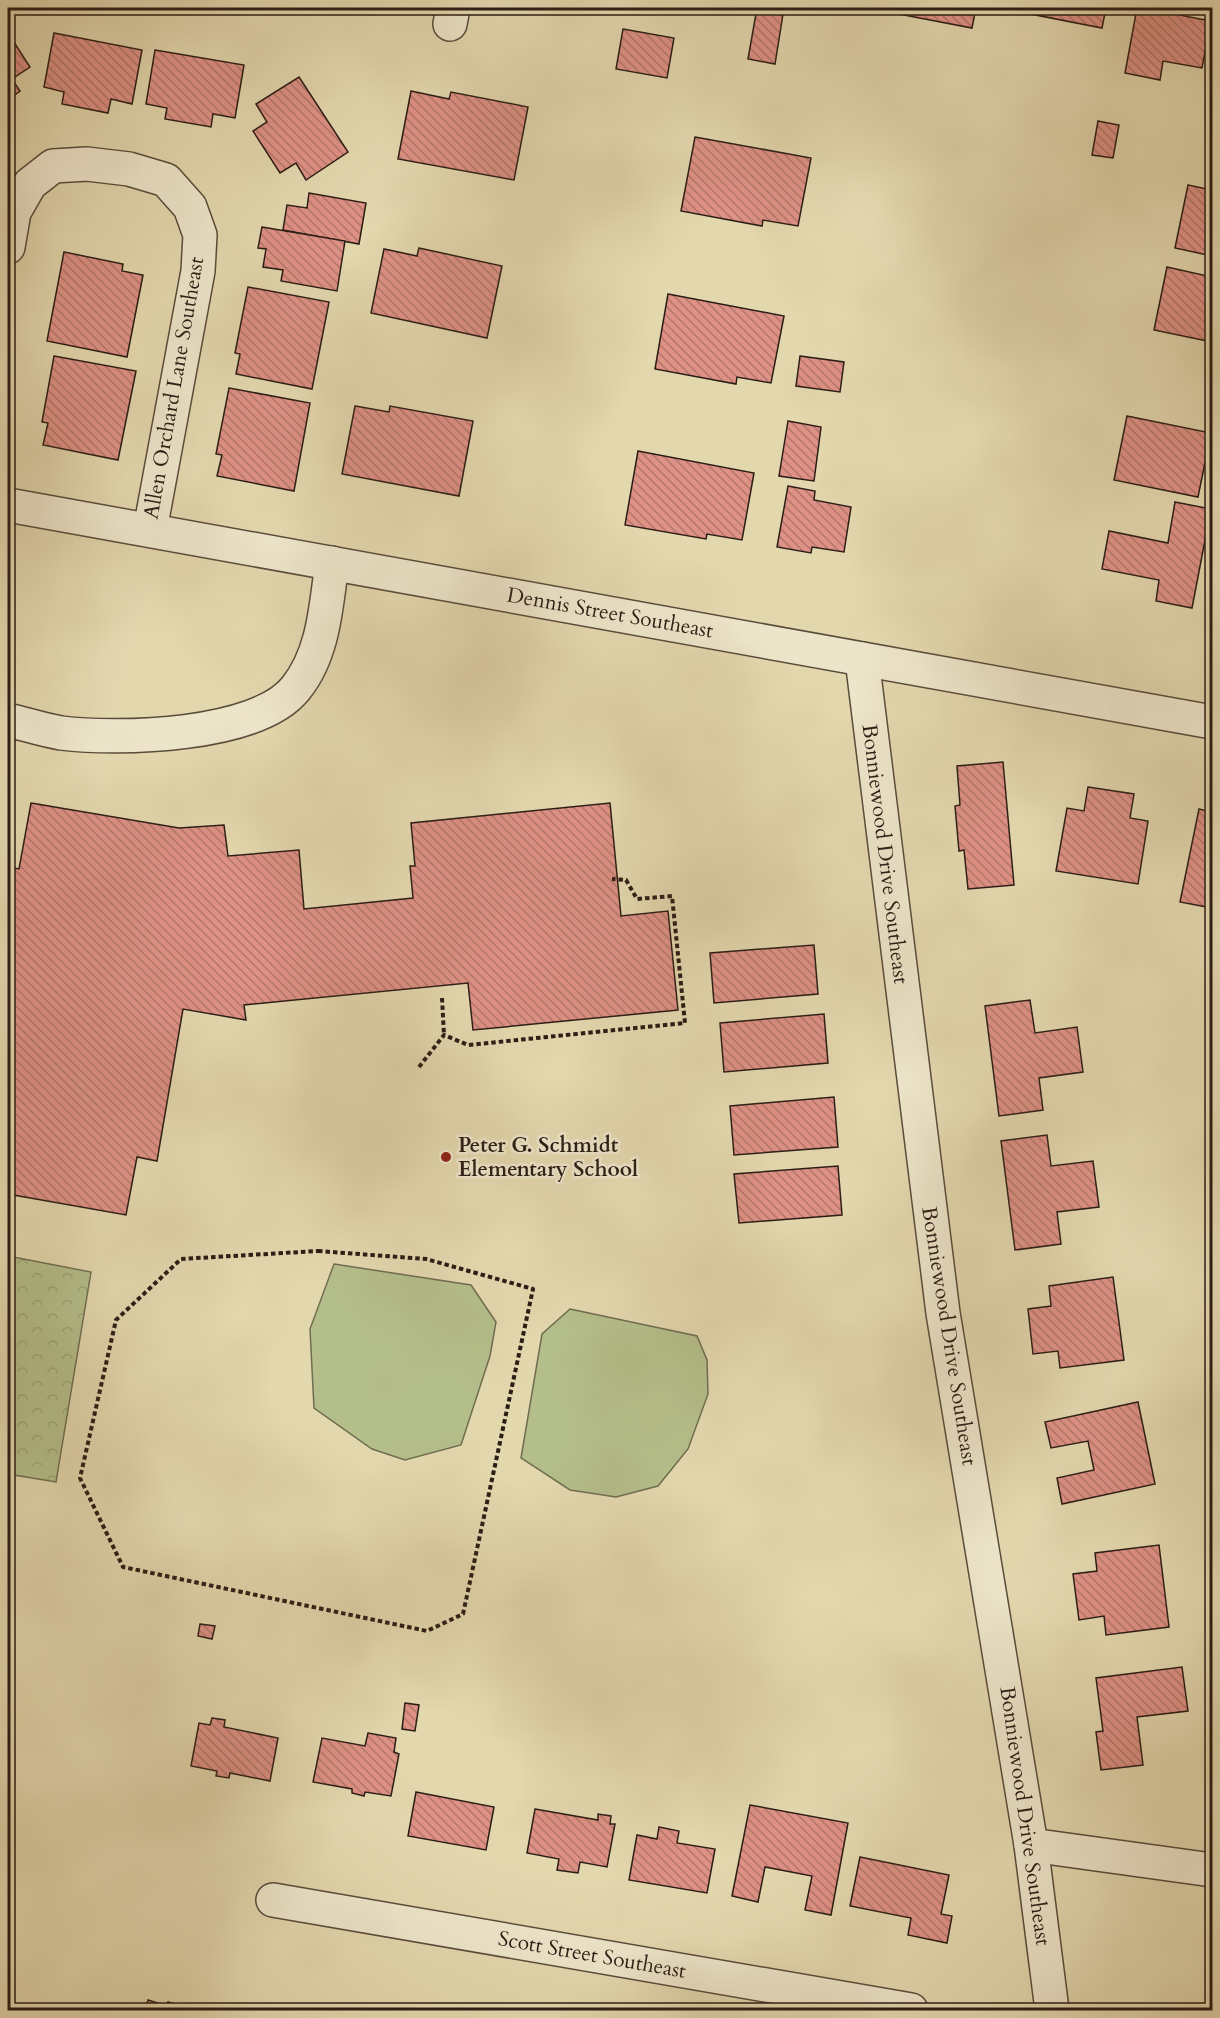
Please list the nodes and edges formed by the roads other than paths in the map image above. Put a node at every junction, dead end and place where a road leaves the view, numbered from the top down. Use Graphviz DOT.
graph roads {
  1 [pos="8,247"];
  2 [pos="8,505"];
  3 [pos="150,530"];
  4 [pos="332,563"];
  5 [pos="862,659"];
  6 [pos="8,720"];
  7 [pos="1212,722"];
  8 [pos="1031,1845"];
  9 [pos="1212,1870"];
  10 [pos="273,1900"];
  11 [pos="911,2010"];
  12 [pos="1052,2010"];
  1 -- 3 [label="street, Allen Orchard Lane Southeast"];
  2 -- 3 [label="street, Dennis Street Southeast"];
  3 -- 4 [label="street, Dennis Street Southeast"];
  4 -- 5 [label="street, Dennis Street Southeast"];
  4 -- 6 [label="street"];
  5 -- 7 [label="street, Dennis Street Southeast"];
  5 -- 8 [label="street, Bonniewood Drive Southeast"];
  8 -- 9 [label="street"];
  8 -- 12 [label="street, Bonniewood Drive Southeast"];
  10 -- 11 [label="street, Scott Street Southeast"];
}
